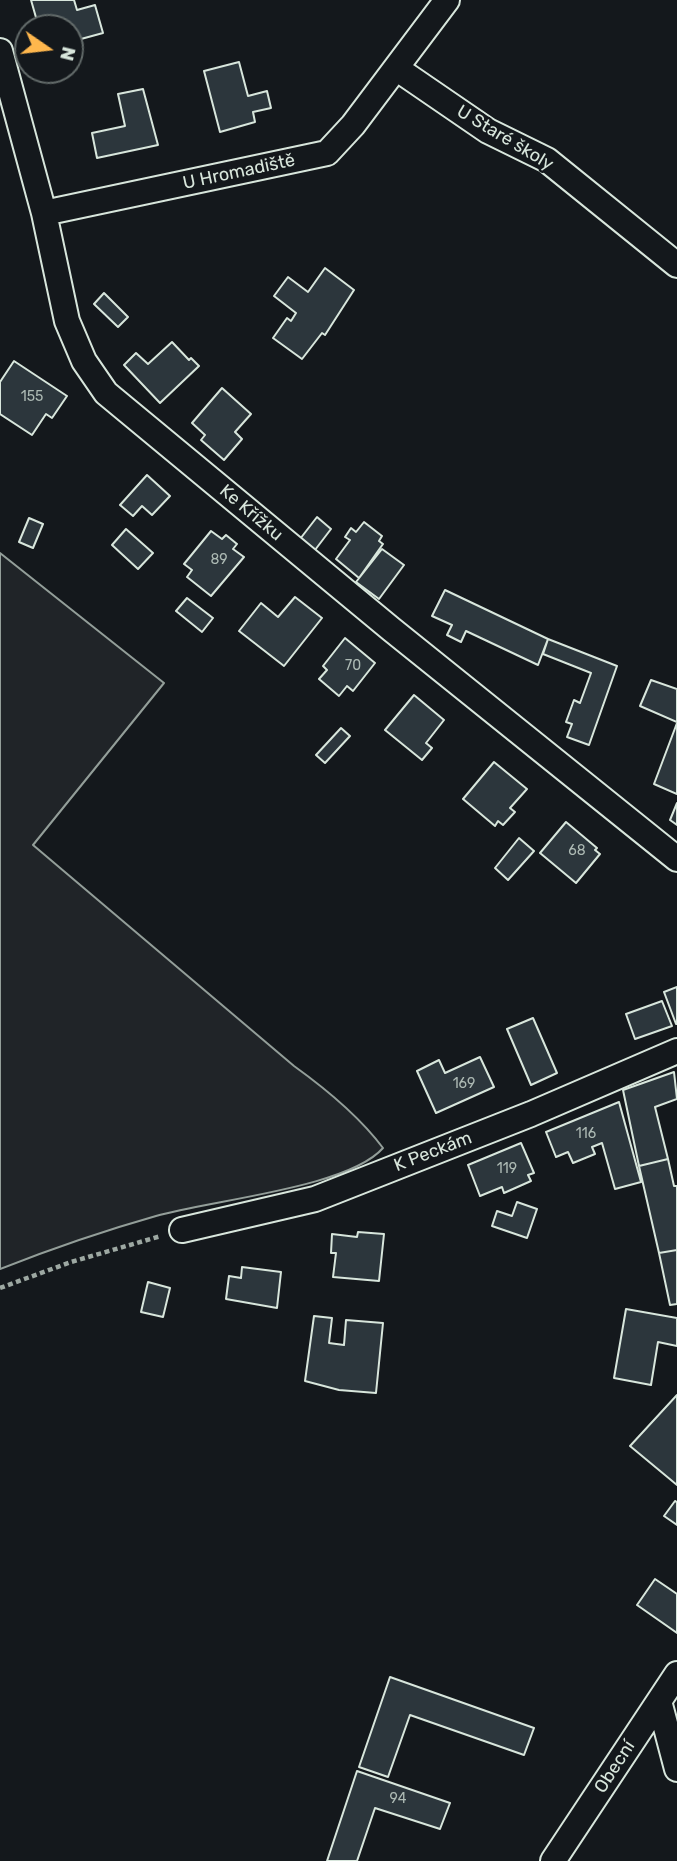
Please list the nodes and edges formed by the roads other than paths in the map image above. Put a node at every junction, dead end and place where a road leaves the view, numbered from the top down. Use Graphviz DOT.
graph roads {
  1 [pos="447,0"];
  2 [pos="0,51"];
  3 [pos="396,68"];
  4 [pos="44,213"];
  5 [pos="677,265"];
  6 [pos="677,859"];
  7 [pos="677,1051"];
  8 [pos="182,1230"];
  9 [pos="677,1674"];
  10 [pos="659,1701"];
  11 [pos="677,1769"];
  12 [pos="553,1861"];
  1 -- 3 [label="street"];
  2 -- 4 [label="street, Ke Křížku"];
  3 -- 4 [label="street, U Hromadiště"];
  3 -- 5 [label="street, U Staré školy"];
  4 -- 6 [label="street, Ke Křížku"];
  7 -- 8 [label="street, K Peckám"];
  9 -- 10 [label="street, Obecní"];
  10 -- 11 [label="street"];
  10 -- 12 [label="street, Obecní"];
}
